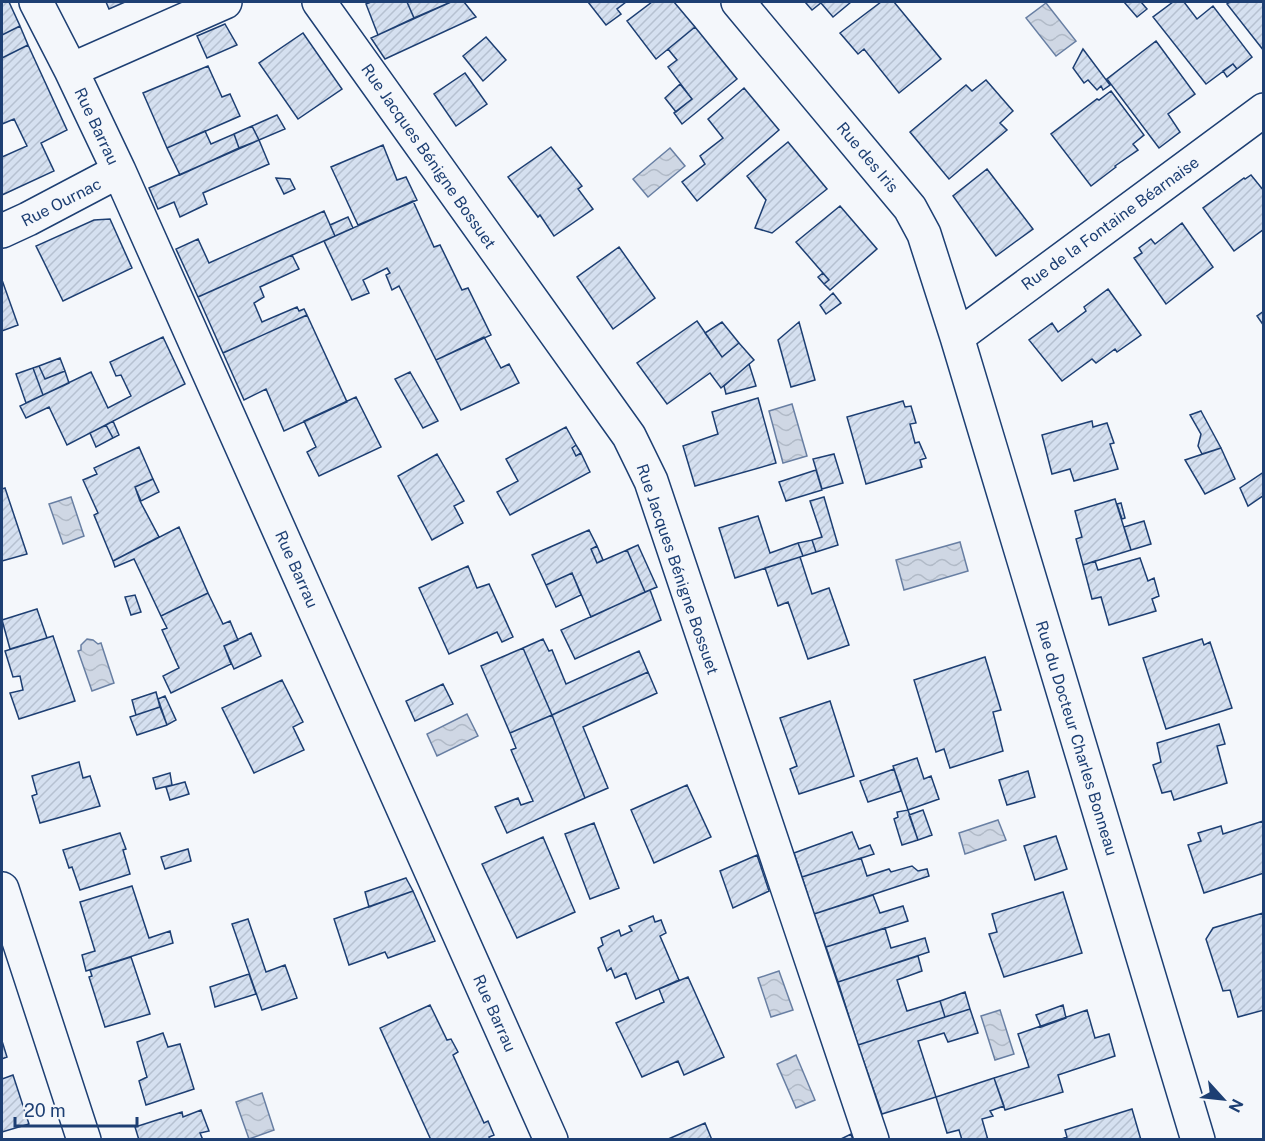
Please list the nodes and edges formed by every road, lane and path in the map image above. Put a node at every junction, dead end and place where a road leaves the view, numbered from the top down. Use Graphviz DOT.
graph roads {
  1 [pos="36,2"];
  2 [pos="225,2"];
  3 [pos="319,2"];
  4 [pos="738,2"];
  5 [pos="71,70"];
  6 [pos="1263,111"];
  7 [pos="119,171"];
  8 [pos="2,231"];
  9 [pos="957,337"];
  10 [pos="2,889"];
  11 [pos="84,1140"];
  12 [pos="551,1140"];
  13 [pos="872,1140"];
  14 [pos="1198,1140"];
  1 -- 5 [label="street, Rue Barrau"];
  2 -- 5 [label="street"];
  3 -- 13 [label="street, Rue Jacques Bénigne Bossuet"];
  4 -- 9 [label="street, Rue des Iris"];
  5 -- 7 [label="street, Rue Barrau"];
  6 -- 9 [label="street, Rue de la Fontaine Béarnaise"];
  7 -- 8 [label="street, Rue Ournac"];
  7 -- 12 [label="street, Rue Barrau"];
  9 -- 14 [label="street, Rue du Docteur Charles Bonneau"];
  10 -- 11 [label="street"];
}
